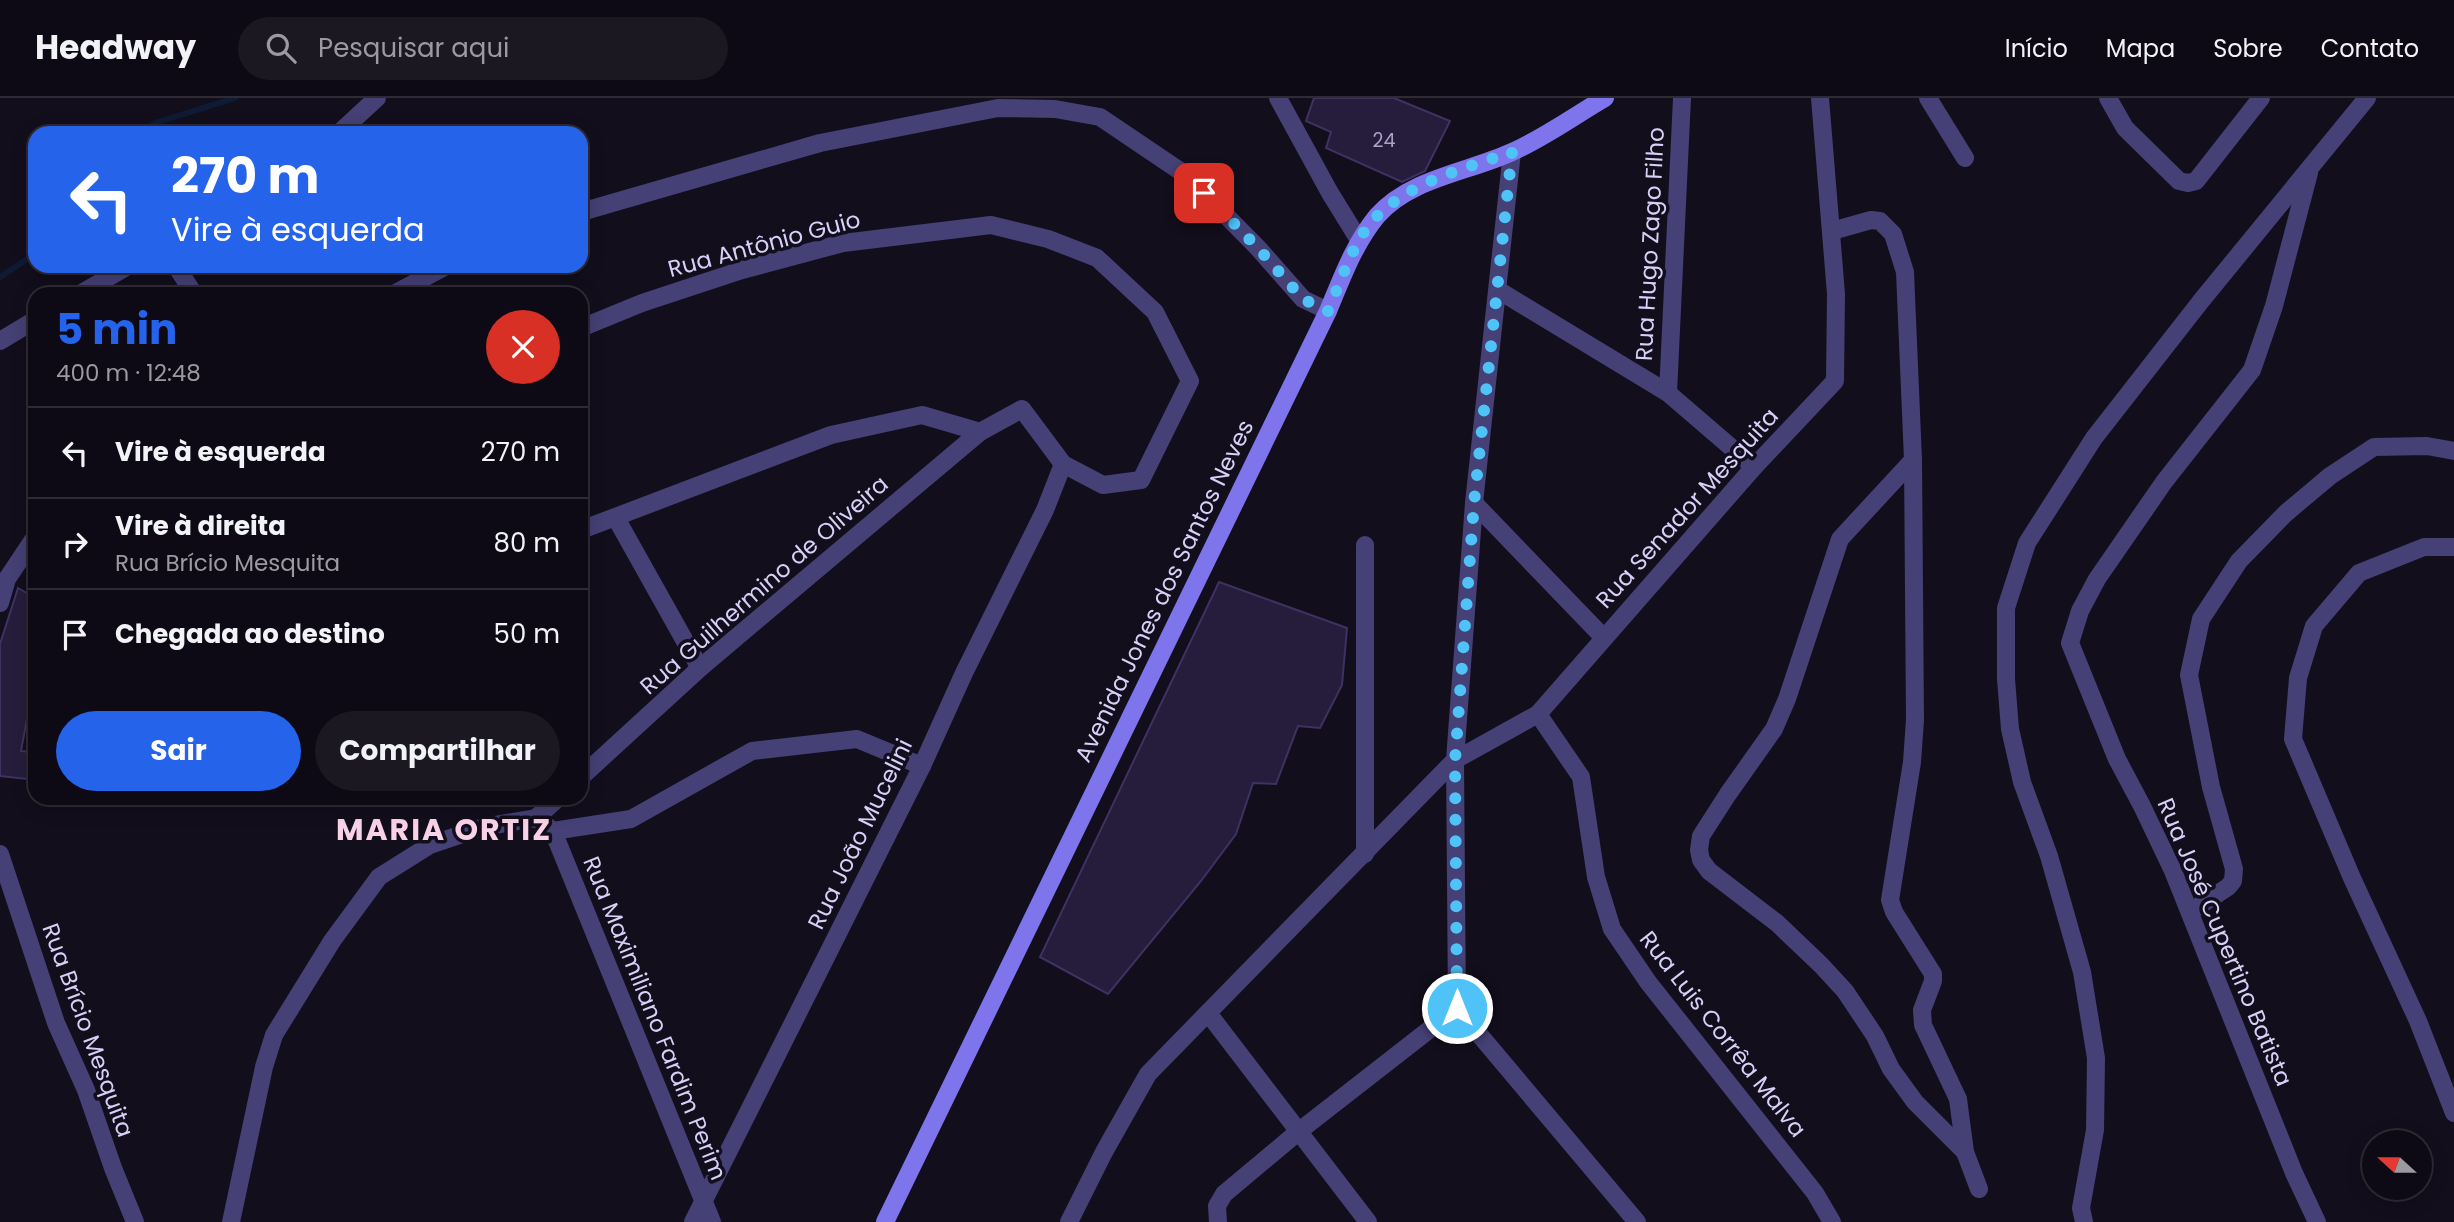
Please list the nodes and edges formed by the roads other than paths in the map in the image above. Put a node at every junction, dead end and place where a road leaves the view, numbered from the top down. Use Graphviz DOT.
graph roads {
  1 [pos="377,98"];
  2 [pos="1278,98"];
  3 [pos="1605,98"];
  4 [pos="1682,98"];
  5 [pos="1820,98"];
  6 [pos="1928,98"];
  7 [pos="2108,98"];
  8 [pos="2261,98"];
  9 [pos="2367,98"];
  10 [pos="347,126"];
  11 [pos="1512,152"];
  12 [pos="1965,158"];
  13 [pos="2310,168"];
  14 [pos="588,210"];
  15 [pos="1832,231"];
  16 [pos="1359,240"];
  17 [pos="116,273"];
  18 [pos="433,273"];
  19 [pos="92,287"];
  20 [pos="407,287"];
  21 [pos="1498,290"];
  22 [pos="1328,311"];
  23 [pos="28,324"];
  24 [pos="588,325"];
  25 [pos="0,341"];
  26 [pos="1668,393"];
  27 [pos="980,432"];
  28 [pos="2454,451"];
  29 [pos="1913,460"];
  30 [pos="1063,464"];
  31 [pos="1754,467"];
  32 [pos="1474,503"];
  33 [pos="616,518"];
  34 [pos="588,528"];
  35 [pos="1365,545"];
  36 [pos="2454,547"];
  37 [pos="28,548"];
  38 [pos="0,603"];
  39 [pos="1604,638"];
  40 [pos="700,668"];
  41 [pos="1538,714"];
  42 [pos="1455,761"];
  43 [pos="922,766"];
  44 [pos="588,771"];
  45 [pos="550,805"];
  46 [pos="536,818"];
  47 [pos="553,831"];
  48 [pos="0,854"];
  49 [pos="1365,854"];
  50 [pos="2190,912"];
  51 [pos="1457,1008"];
  52 [pos="1208,1013"];
  53 [pos="2454,1113"];
  54 [pos="1298,1132"];
  55 [pos="1965,1152"];
  56 [pos="1979,1189"];
  57 [pos="703,1201"];
  58 [pos="135,1222"];
  59 [pos="231,1222"];
  60 [pos="692,1222"];
  61 [pos="712,1222"];
  62 [pos="885,1222"];
  63 [pos="1069,1222"];
  64 [pos="1218,1222"];
  65 [pos="1368,1222"];
  66 [pos="1637,1222"];
  67 [pos="1832,1222"];
  68 [pos="2084,1222"];
  69 [pos="2317,1222"];
  1 -- 10 [label="street"];
  2 -- 16 [label="street"];
  3 -- 11 [label="main road, Avenida Jones dos Santos Neves"];
  4 -- 26 [label="street, Rua Hugo Zago Filho"];
  5 -- 15 [label="street, Rua Senador Mesquita"];
  6 -- 12 [label="street"];
  7 -- 8 [label="street"];
  9 -- 13 [label="street"];
  11 -- 16 [label="main road, Avenida Jones dos Santos Neves"];
  11 -- 21 [label="street"];
  13 -- 50 [label="street, Rua José Cupertino Batista"];
  13 -- 68 [label="street"];
  14 -- 22 [label="street"];
  15 -- 29 [label="street"];
  15 -- 31 [label="street, Rua Senador Mesquita"];
  16 -- 22 [label="main road, Avenida Jones dos Santos Neves"];
  17 -- 19 [label="street"];
  18 -- 20 [label="street"];
  21 -- 26 [label="street"];
  21 -- 32 [label="street"];
  22 -- 62 [label="main road, Avenida Jones dos Santos Neves"];
  23 -- 25 [label="street"];
  24 -- 30 [label="street, Rua Antônio Guio"];
  26 -- 31 [label="street"];
  27 -- 30 [label="street, Rua Guilhermino de Oliveira"];
  27 -- 33 [label="street"];
  27 -- 40 [label="street, Rua Guilhermino de Oliveira"];
  28 -- 50 [label="street"];
  29 -- 55 [label="street"];
  29 -- 55 [label="street"];
  30 -- 43 [label="street, Rua João Mucelini"];
  31 -- 39 [label="street, Rua Senador Mesquita"];
  32 -- 39 [label="street"];
  32 -- 42 [label="street"];
  33 -- 34 [label="street"];
  33 -- 40 [label="street"];
  35 -- 49 [label="street"];
  36 -- 53 [label="street"];
  37 -- 38 [label="street"];
  39 -- 41 [label="street, Rua Senador Mesquita"];
  40 -- 44 [label="street, Rua Guilhermino de Oliveira"];
  41 -- 42 [label="street, Rua Senador Mesquita"];
  41 -- 67 [label="street, Rua Luis Corrêa Malva"];
  42 -- 49 [label="street, Rua Senador Mesquita"];
  42 -- 51 [label="street"];
  43 -- 47 [label="street"];
  43 -- 57 [label="street, Rua João Mucelini"];
  45 -- 46 [label="street"];
  46 -- 47 [label="street"];
  46 -- 59 [label="street"];
  47 -- 57 [label="street, Rua Maximiliano Fardim Perim"];
  48 -- 58 [label="street, Rua Brício Mesquita"];
  49 -- 52 [label="street, Rua Senador Mesquita"];
  50 -- 69 [label="street, Rua José Cupertino Batista"];
  51 -- 54 [label="street"];
  51 -- 66 [label="street"];
  52 -- 54 [label="street"];
  52 -- 63 [label="street, Rua Senador Mesquita"];
  54 -- 64 [label="street"];
  54 -- 65 [label="street"];
  55 -- 56 [label="street"];
  57 -- 60 [label="street, Rua João Mucelini"];
  57 -- 61 [label="street, Rua Maximiliano Fardim Perim"];
}
